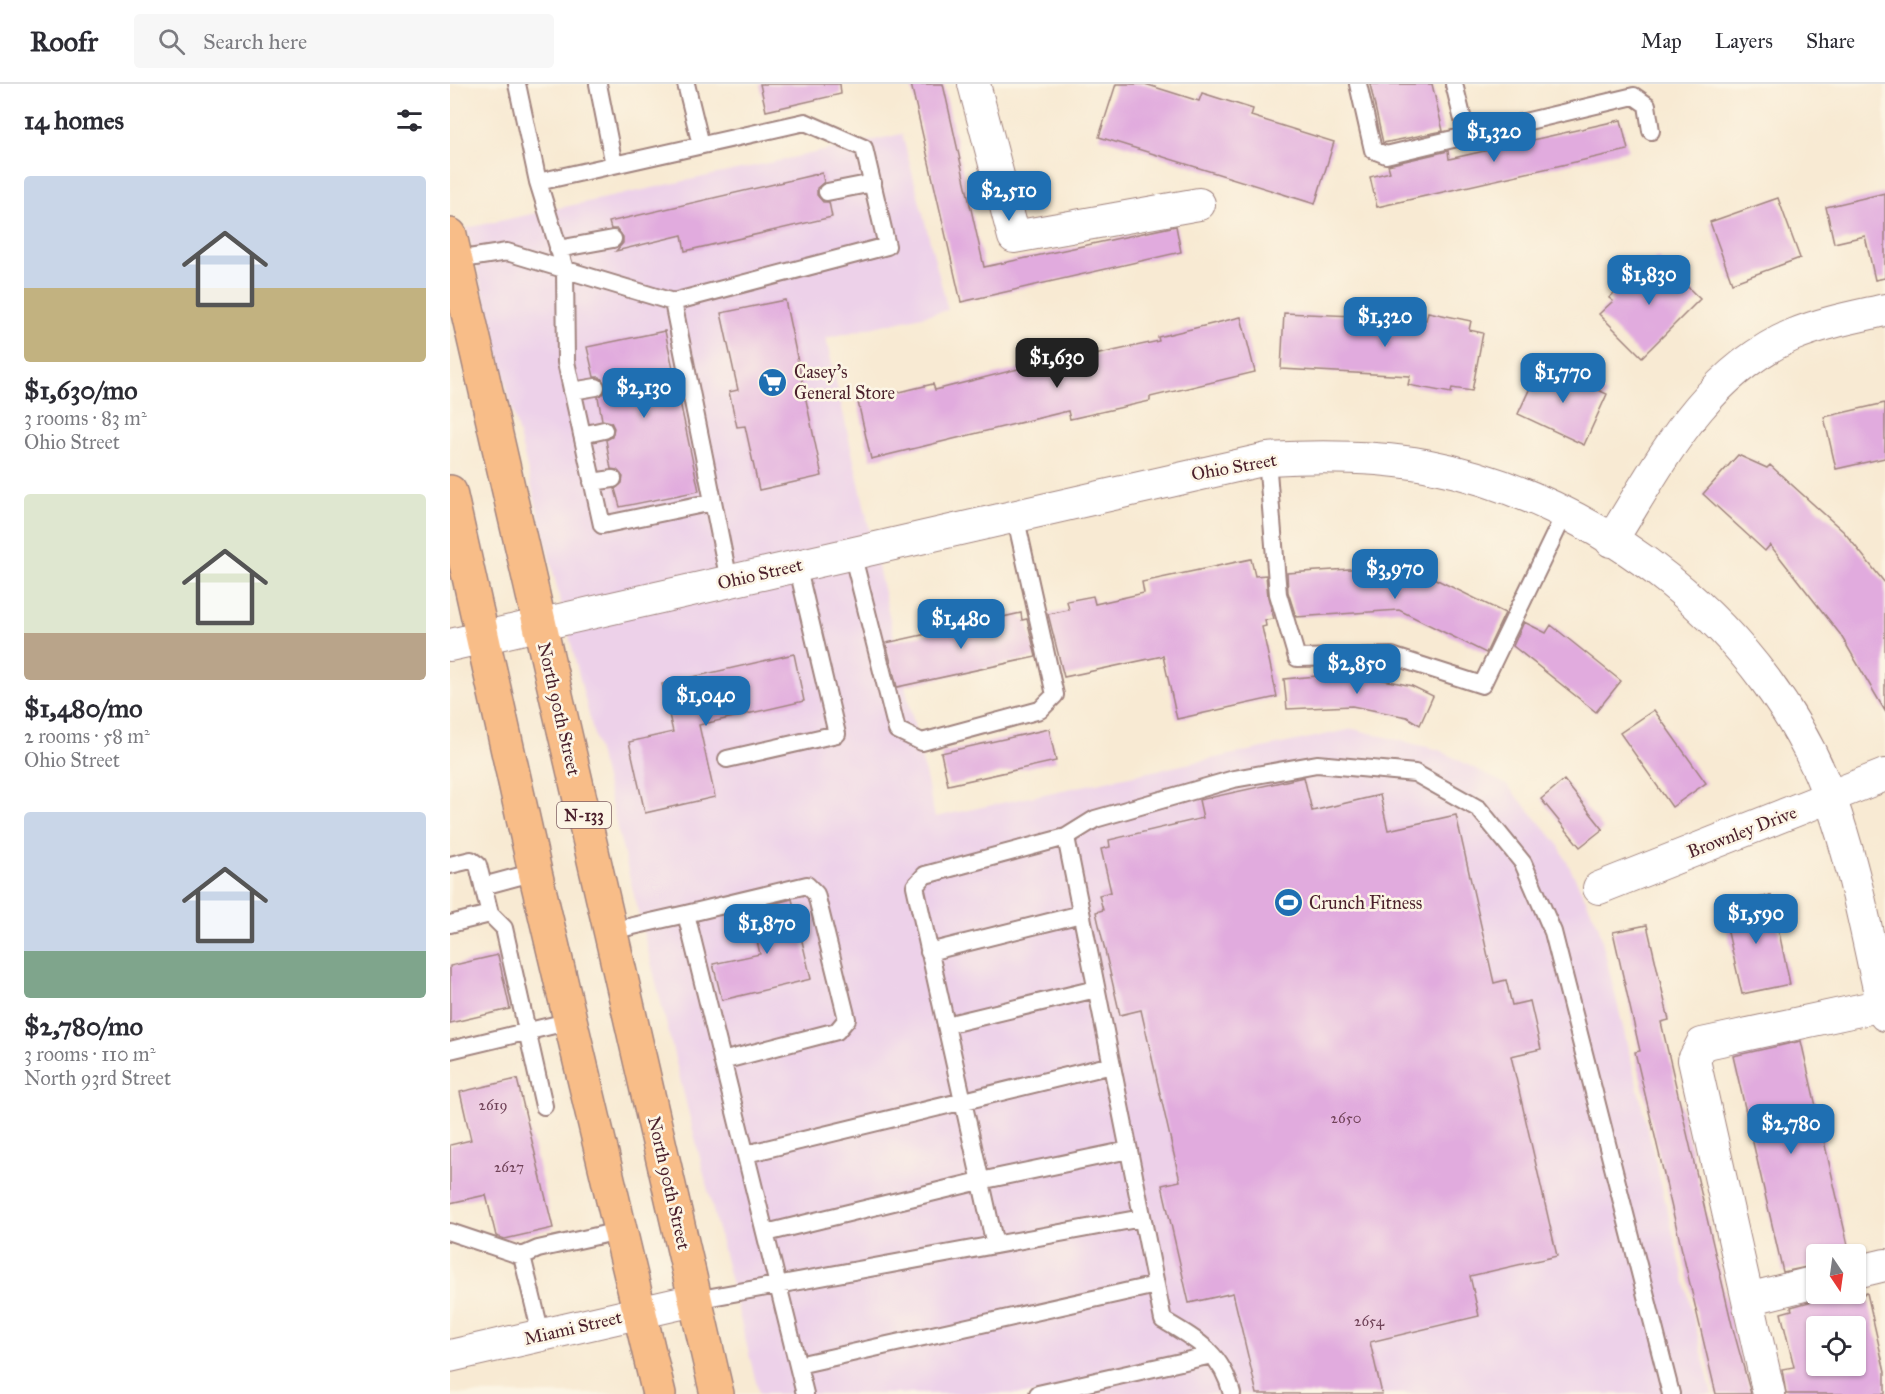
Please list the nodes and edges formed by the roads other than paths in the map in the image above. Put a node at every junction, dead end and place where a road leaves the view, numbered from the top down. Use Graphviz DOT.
graph roads {
  1 [pos="517,84"];
  2 [pos="598,84"];
  3 [pos="686,84"];
  4 [pos="974,84"];
  5 [pos="1358,84"];
  6 [pos="1454,84"];
  7 [pos="1651,131"];
  8 [pos="1467,136"];
  9 [pos="701,145"];
  10 [pos="614,165"];
  11 [pos="538,182"];
  12 [pos="873,183"];
  13 [pos="826,192"];
  14 [pos="1199,204"];
  15 [pos="613,238"];
  16 [pos="453,248"];
  17 [pos="558,249"];
  18 [pos="565,269"];
  19 [pos="673,302"];
  20 [pos="1885,310"];
  21 [pos="596,387"];
  22 [pos="572,391"];
  23 [pos="604,430"];
  24 [pos="582,435"];
  25 [pos="1267,459"];
  26 [pos="613,478"];
  27 [pos="592,482"];
  28 [pos="450,492"];
  29 [pos="713,502"];
  30 [pos="1565,513"];
  31 [pos="1015,515"];
  32 [pos="1611,541"];
  33 [pos="852,553"];
  34 [pos="797,565"];
  35 [pos="729,581"];
  36 [pos="540,625"];
  37 [pos="483,638"];
  38 [pos="450,645"];
  39 [pos="727,759"];
  40 [pos="1885,775"];
  41 [pos="1830,797"];
  42 [pos="1066,837"];
  43 [pos="450,865"];
  44 [pos="535,872"];
  45 [pos="483,886"];
  46 [pos="1599,888"];
  47 [pos="490,914"];
  48 [pos="686,914"];
  49 [pos="1081,914"];
  50 [pos="450,924"];
  51 [pos="611,931"];
  52 [pos="929,952"];
  53 [pos="1096,989"];
  54 [pos="1884,1010"];
  55 [pos="571,1021"];
  56 [pos="946,1025"];
  57 [pos="528,1032"];
  58 [pos="454,1046"];
  59 [pos="722,1061"];
  60 [pos="1112,1065"];
  61 [pos="962,1100"];
  62 [pos="544,1106"];
  63 [pos="1129,1150"];
  64 [pos="746,1154"];
  65 [pos="980,1181"];
  66 [pos="1142,1218"];
  67 [pos="619,1231"];
  68 [pos="450,1232"];
  69 [pos="766,1233"];
  70 [pos="995,1245"];
  71 [pos="522,1256"];
  72 [pos="1885,1265"];
  73 [pos="1866,1270"];
  74 [pos="1806,1284"];
  75 [pos="779,1285"];
  76 [pos="1156,1285"];
  77 [pos="1748,1299"];
  78 [pos="695,1300"];
  79 [pos="640,1313"];
  80 [pos="541,1335"];
  81 [pos="1212,1355"];
  82 [pos="450,1356"];
  83 [pos="798,1365"];
  84 [pos="659,1394"];
  85 [pos="717,1394"];
  86 [pos="805,1394"];
  87 [pos="1038,1394"];
  88 [pos="1232,1394"];
  89 [pos="1671,1394"];
  90 [pos="1769,1394"];
  1 -- 11 [label="lane"];
  2 -- 10 [label="lane"];
  3 -- 9 [label="lane"];
  4 -- 14 [label="street"];
  5 -- 8 [label="lane"];
  6 -- 8 [label="lane"];
  7 -- 8 [label="lane"];
  9 -- 10 [label="lane"];
  9 -- 12 [label="lane"];
  10 -- 11 [label="lane"];
  11 -- 17 [label="lane"];
  12 -- 13 [label="lane"];
  12 -- 19 [label="lane"];
  15 -- 17 [label="lane"];
  16 -- 18 [label="lane"];
  16 -- 36 [label="main road, North 90th Street / N-133"];
  17 -- 18 [label="lane"];
  18 -- 19 [label="lane"];
  18 -- 22 [label="lane"];
  19 -- 29 [label="lane"];
  20 -- 32 [label="street"];
  21 -- 22 [label="lane"];
  22 -- 24 [label="lane"];
  23 -- 24 [label="lane"];
  24 -- 27 [label="lane"];
  25 -- 30 [label="street, Ohio Street"];
  25 -- 30 [label="lane"];
  25 -- 31 [label="street, Ohio Street"];
  26 -- 27 [label="lane"];
  27 -- 29 [label="lane"];
  28 -- 37 [label="main road"];
  29 -- 35 [label="lane"];
  30 -- 32 [label="street, Ohio Street"];
  31 -- 33 [label="street, Ohio Street"];
  31 -- 33 [label="lane"];
  32 -- 41 [label="street, Ohio Street"];
  33 -- 34 [label="street, Ohio Street"];
  34 -- 35 [label="street, Ohio Street"];
  34 -- 39 [label="lane"];
  35 -- 36 [label="street, Ohio Street"];
  36 -- 37 [label="street, Ohio Street"];
  36 -- 51 [label="main road, North 90th Street / N-133"];
  37 -- 38 [label="street, Ohio Street"];
  37 -- 44 [label="main road"];
  40 -- 41 [label="street, Brownley Drive"];
  41 -- 46 [label="street, Brownley Drive"];
  41 -- 54 [label="street, Ohio Street"];
  42 -- 49 [label="lane"];
  42 -- 52 [label="lane"];
  42 -- 89 [label="lane"];
  43 -- 45 [label="lane"];
  44 -- 45 [label="lane"];
  44 -- 55 [label="main road"];
  45 -- 47 [label="lane"];
  47 -- 50 [label="lane"];
  47 -- 57 [label="lane"];
  48 -- 51 [label="lane"];
  48 -- 59 [label="lane"];
  48 -- 59 [label="lane"];
  49 -- 52 [label="lane"];
  49 -- 53 [label="lane"];
  51 -- 78 [label="main road, North 90th Street / N-133"];
  52 -- 56 [label="lane"];
  53 -- 56 [label="lane"];
  53 -- 60 [label="lane"];
  54 -- 77 [label="street"];
  55 -- 57 [label="lane"];
  55 -- 67 [label="main road"];
  56 -- 61 [label="lane"];
  57 -- 58 [label="lane"];
  57 -- 62 [label="lane"];
  59 -- 64 [label="lane"];
  60 -- 61 [label="lane"];
  60 -- 63 [label="lane"];
  61 -- 64 [label="lane"];
  61 -- 65 [label="lane"];
  63 -- 65 [label="lane"];
  63 -- 66 [label="lane"];
  64 -- 69 [label="lane"];
  65 -- 69 [label="lane"];
  65 -- 70 [label="lane"];
  66 -- 70 [label="lane"];
  66 -- 76 [label="lane"];
  67 -- 71 [label="lane"];
  67 -- 79 [label="main road"];
  68 -- 71 [label="lane"];
  69 -- 75 [label="lane"];
  70 -- 75 [label="lane"];
  71 -- 80 [label="lane"];
  72 -- 73 [label="street"];
  74 -- 77 [label="street"];
  75 -- 78 [label="lane"];
  75 -- 83 [label="lane"];
  76 -- 81 [label="lane"];
  76 -- 83 [label="lane"];
  77 -- 90 [label="street"];
  78 -- 79 [label="street, Miami Street"];
  78 -- 85 [label="main road, North 90th Street / N-133"];
  79 -- 80 [label="street, Miami Street"];
  79 -- 84 [label="main road"];
  80 -- 82 [label="street, Miami Street"];
  81 -- 87 [label="lane"];
  81 -- 88 [label="lane"];
  83 -- 86 [label="lane"];
}
